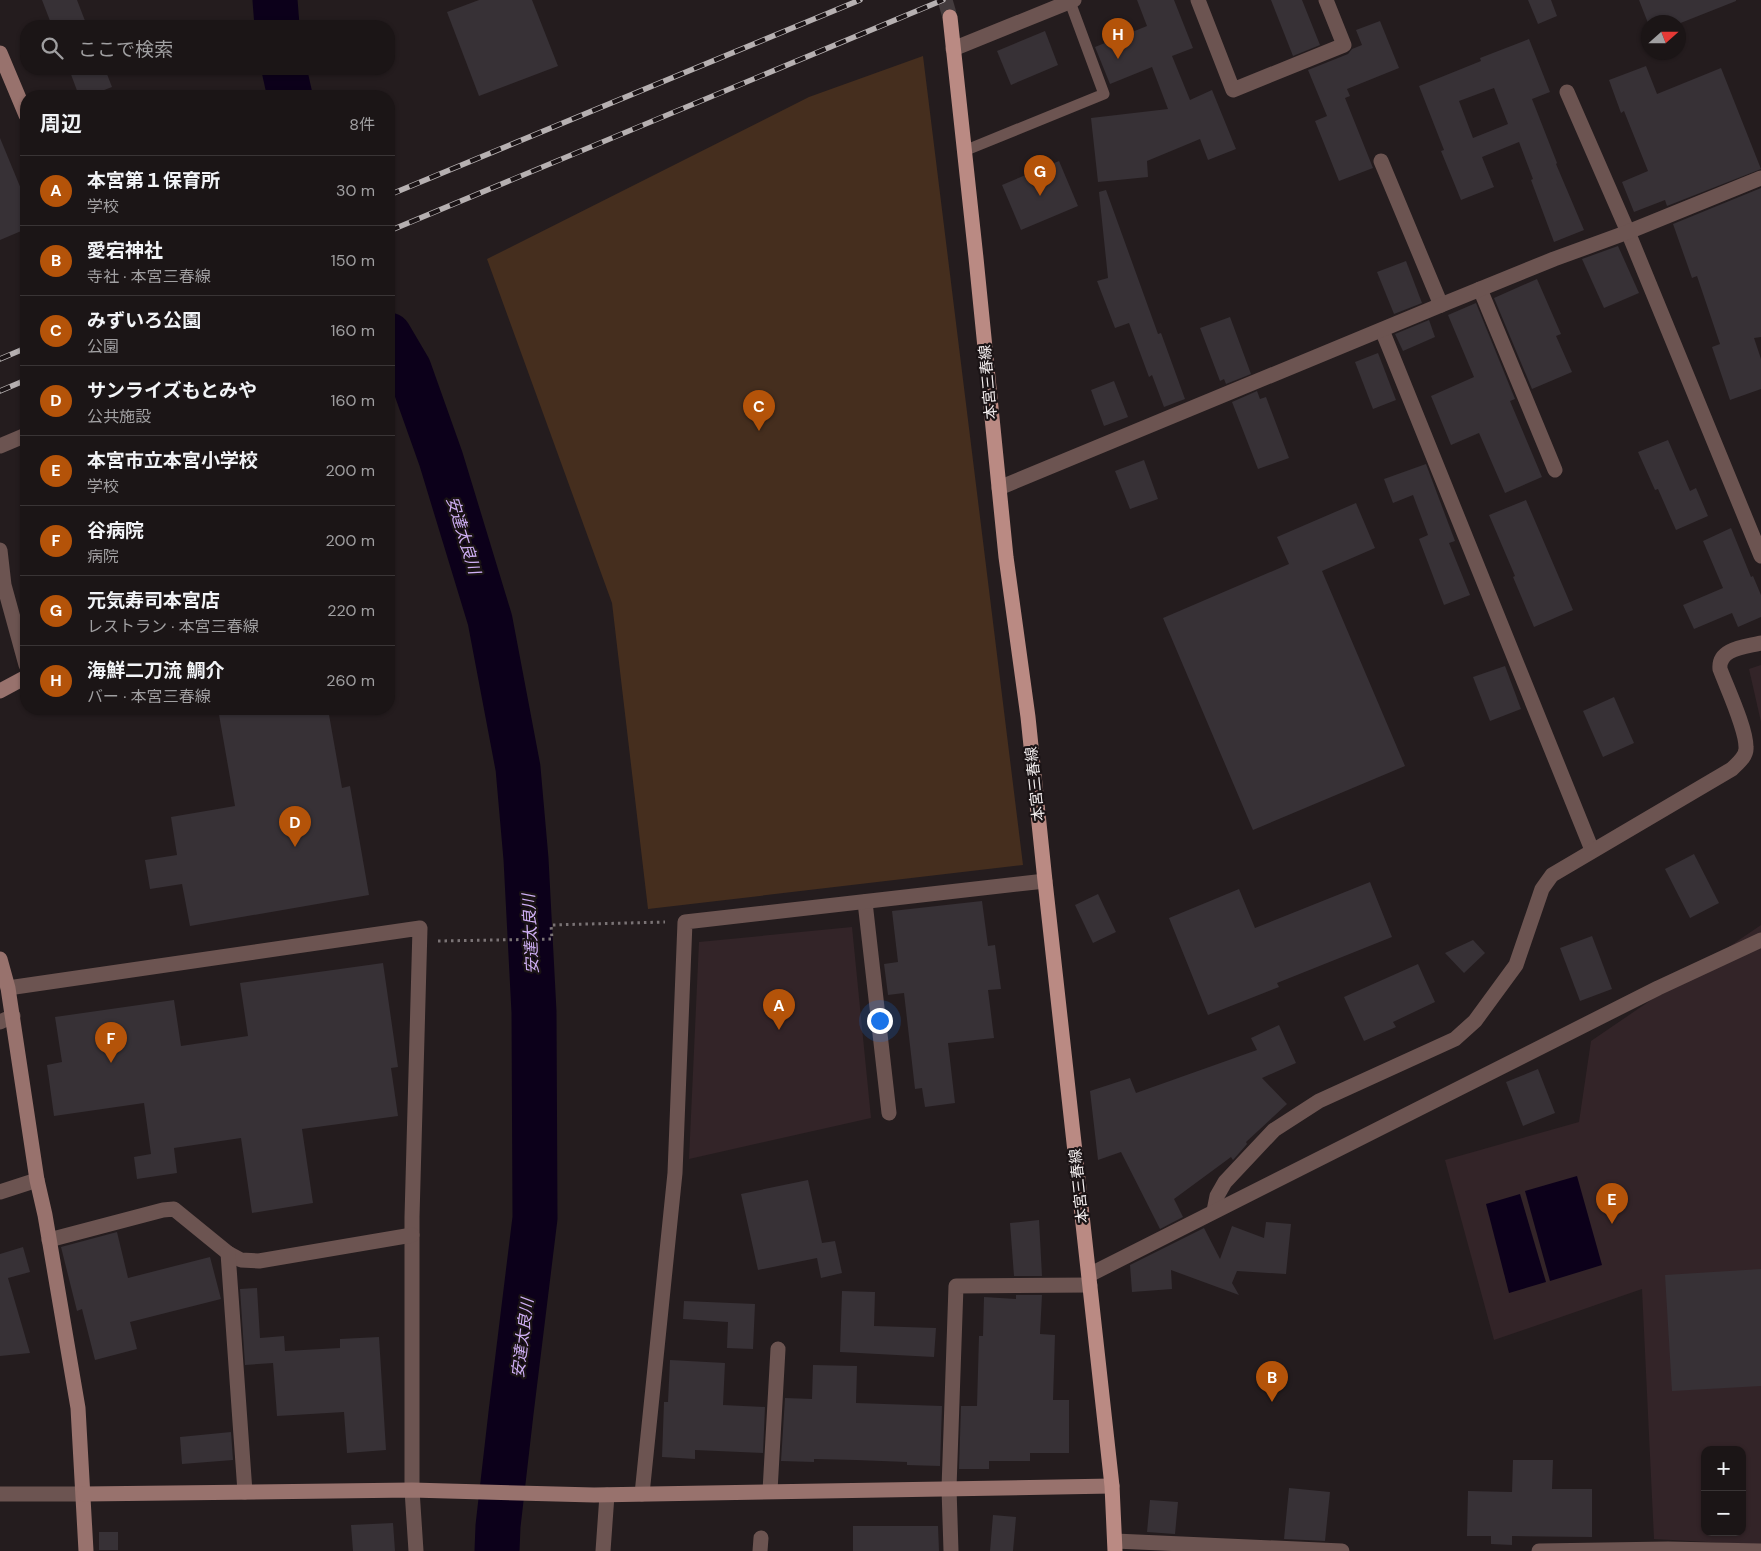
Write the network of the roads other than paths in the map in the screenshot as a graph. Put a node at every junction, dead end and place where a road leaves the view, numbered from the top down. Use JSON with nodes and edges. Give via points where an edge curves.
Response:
{"nodes":[{"id":1,"x":1198,"y":0,"type":"edge"},
{"id":2,"x":1326,"y":0,"type":"edge"},
{"id":3,"x":1072,"y":1,"type":"edge"},
{"id":4,"x":950,"y":17,"type":"tunnel mouth"},
{"id":5,"x":953,"y":49,"type":"junction"},
{"id":6,"x":0,"y":53,"type":"edge"},
{"id":7,"x":1567,"y":92,"type":"dead end"},
{"id":8,"x":20,"y":100,"type":"edge"},
{"id":9,"x":964,"y":151,"type":"junction"},
{"id":10,"x":1381,"y":161,"type":"dead end"},
{"id":11,"x":1761,"y":178,"type":"edge"},
{"id":12,"x":1628,"y":232,"type":"junction"},
{"id":13,"x":1480,"y":289,"type":"junction"},
{"id":14,"x":1441,"y":304,"type":"junction"},
{"id":15,"x":1382,"y":330,"type":"junction"},
{"id":16,"x":20,"y":438,"type":"edge"},
{"id":17,"x":0,"y":446,"type":"edge"},
{"id":18,"x":1555,"y":470,"type":"dead end"},
{"id":19,"x":999,"y":488,"type":"junction"},
{"id":20,"x":0,"y":550,"type":"edge"},
{"id":21,"x":1761,"y":556,"type":"edge"},
{"id":22,"x":20,"y":643,"type":"edge"},
{"id":23,"x":1761,"y":643,"type":"edge"},
{"id":24,"x":20,"y":681,"type":"edge"},
{"id":25,"x":0,"y":691,"type":"edge"},
{"id":26,"x":1592,"y":850,"type":"junction"},
{"id":27,"x":1045,"y":881,"type":"junction"},
{"id":28,"x":865,"y":902,"type":"junction"},
{"id":29,"x":1761,"y":940,"type":"edge"},
{"id":30,"x":0,"y":959,"type":"edge"},
{"id":31,"x":8,"y":988,"type":"junction"},
{"id":32,"x":6,"y":1019,"type":"edge"},
{"id":33,"x":890,"y":1113,"type":"dead end"},
{"id":34,"x":37,"y":1180,"type":"junction"},
{"id":35,"x":0,"y":1192,"type":"edge"},
{"id":36,"x":1214,"y":1211,"type":"junction"},
{"id":37,"x":412,"y":1236,"type":"junction"},
{"id":38,"x":49,"y":1240,"type":"junction"},
{"id":39,"x":228,"y":1253,"type":"junction"},
{"id":40,"x":1089,"y":1280,"type":"junction"},
{"id":41,"x":778,"y":1349,"type":"dead end"},
{"id":42,"x":1112,"y":1486,"type":"junction"},
{"id":43,"x":949,"y":1488,"type":"junction"},
{"id":44,"x":412,"y":1490,"type":"junction"},
{"id":45,"x":770,"y":1491,"type":"junction"},
{"id":46,"x":245,"y":1492,"type":"junction"},
{"id":47,"x":0,"y":1494,"type":"edge"},
{"id":48,"x":84,"y":1494,"type":"junction"},
{"id":49,"x":642,"y":1494,"type":"junction"},
{"id":50,"x":600,"y":1495,"type":"junction"},
{"id":51,"x":1115,"y":1546,"type":"edge"},
{"id":52,"x":86,"y":1551,"type":"edge"},
{"id":53,"x":416,"y":1551,"type":"edge"},
{"id":54,"x":603,"y":1551,"type":"edge"},
{"id":55,"x":951,"y":1551,"type":"edge"},
{"id":56,"x":1342,"y":1551,"type":"edge"},
{"id":57,"x":1539,"y":1551,"type":"edge"},
{"id":58,"x":1752,"y":1551,"type":"edge"},
{"id":59,"x":1761,"y":1551,"type":"edge"}],
"edges":[{"from":1,"to":2,"type":"street","via":[[1234,90],[1344,45]]},
{"from":3,"to":5,"type":"street"},
{"from":3,"to":9,"type":"lane","via":[[1104,94]]},
{"from":4,"to":5,"type":"main road","name":"本宮三春線"},
{"from":5,"to":9,"type":"main road","name":"本宮三春線"},
{"from":6,"to":8,"type":"street"},
{"from":7,"to":12,"type":"street"},
{"from":9,"to":19,"type":"main road","name":"本宮三春線"},
{"from":10,"to":14,"type":"street"},
{"from":11,"to":12,"type":"street"},
{"from":12,"to":13,"type":"street"},
{"from":12,"to":21,"type":"street"},
{"from":13,"to":14,"type":"street"},
{"from":13,"to":18,"type":"street"},
{"from":14,"to":15,"type":"street"},
{"from":15,"to":19,"type":"street"},
{"from":15,"to":26,"type":"street"},
{"from":16,"to":17,"type":"street"},
{"from":19,"to":27,"type":"main road","name":"本宮三春線"},
{"from":20,"to":22,"type":"street","via":[[4,585]]},
{"from":23,"to":26,"type":"street","via":[[1731,650],[1719,663],[1743,730],[1747,748],[1742,759],[1732,769]]},
{"from":24,"to":25,"type":"street"},
{"from":26,"to":36,"type":"street","via":[[1552,875],[1542,889],[1516,965],[1475,1021],[1455,1039],[1319,1101],[1274,1130],[1225,1182],[1217,1196]]},
{"from":27,"to":28,"type":"street"},
{"from":27,"to":40,"type":"main road","name":"本宮三春線"},
{"from":28,"to":33,"type":"street"},
{"from":28,"to":49,"type":"street","via":[[685,922],[675,1172]]},
{"from":29,"to":36,"type":"street","via":[[1658,988]]},
{"from":30,"to":31,"type":"street"},
{"from":31,"to":32,"type":"street"},
{"from":31,"to":37,"type":"street","via":[[420,928]]},
{"from":32,"to":34,"type":"street"},
{"from":34,"to":35,"type":"street"},
{"from":34,"to":38,"type":"street"},
{"from":36,"to":40,"type":"street"},
{"from":37,"to":39,"type":"street","via":[[258,1260],[241,1260]]},
{"from":37,"to":44,"type":"street"},
{"from":38,"to":39,"type":"street","via":[[174,1209]]},
{"from":38,"to":48,"type":"street","via":[[78,1408]]},
{"from":39,"to":46,"type":"street"},
{"from":40,"to":42,"type":"main road","name":"本宮三春線"},
{"from":40,"to":43,"type":"street","via":[[956,1286]]},
{"from":41,"to":45,"type":"street"},
{"from":42,"to":43,"type":"street"},
{"from":42,"to":51,"type":"main road","name":"本宮三春線"},
{"from":43,"to":45,"type":"street"},
{"from":43,"to":55,"type":"street"},
{"from":44,"to":46,"type":"street"},
{"from":44,"to":50,"type":"street"},
{"from":44,"to":53,"type":"street"},
{"from":45,"to":49,"type":"street"},
{"from":46,"to":48,"type":"street"},
{"from":47,"to":48,"type":"street"},
{"from":48,"to":52,"type":"street"},
{"from":49,"to":50,"type":"street"},
{"from":50,"to":54,"type":"street"},
{"from":51,"to":56,"type":"street"},
{"from":57,"to":58,"type":"street"},
{"from":58,"to":59,"type":"street"}]}
